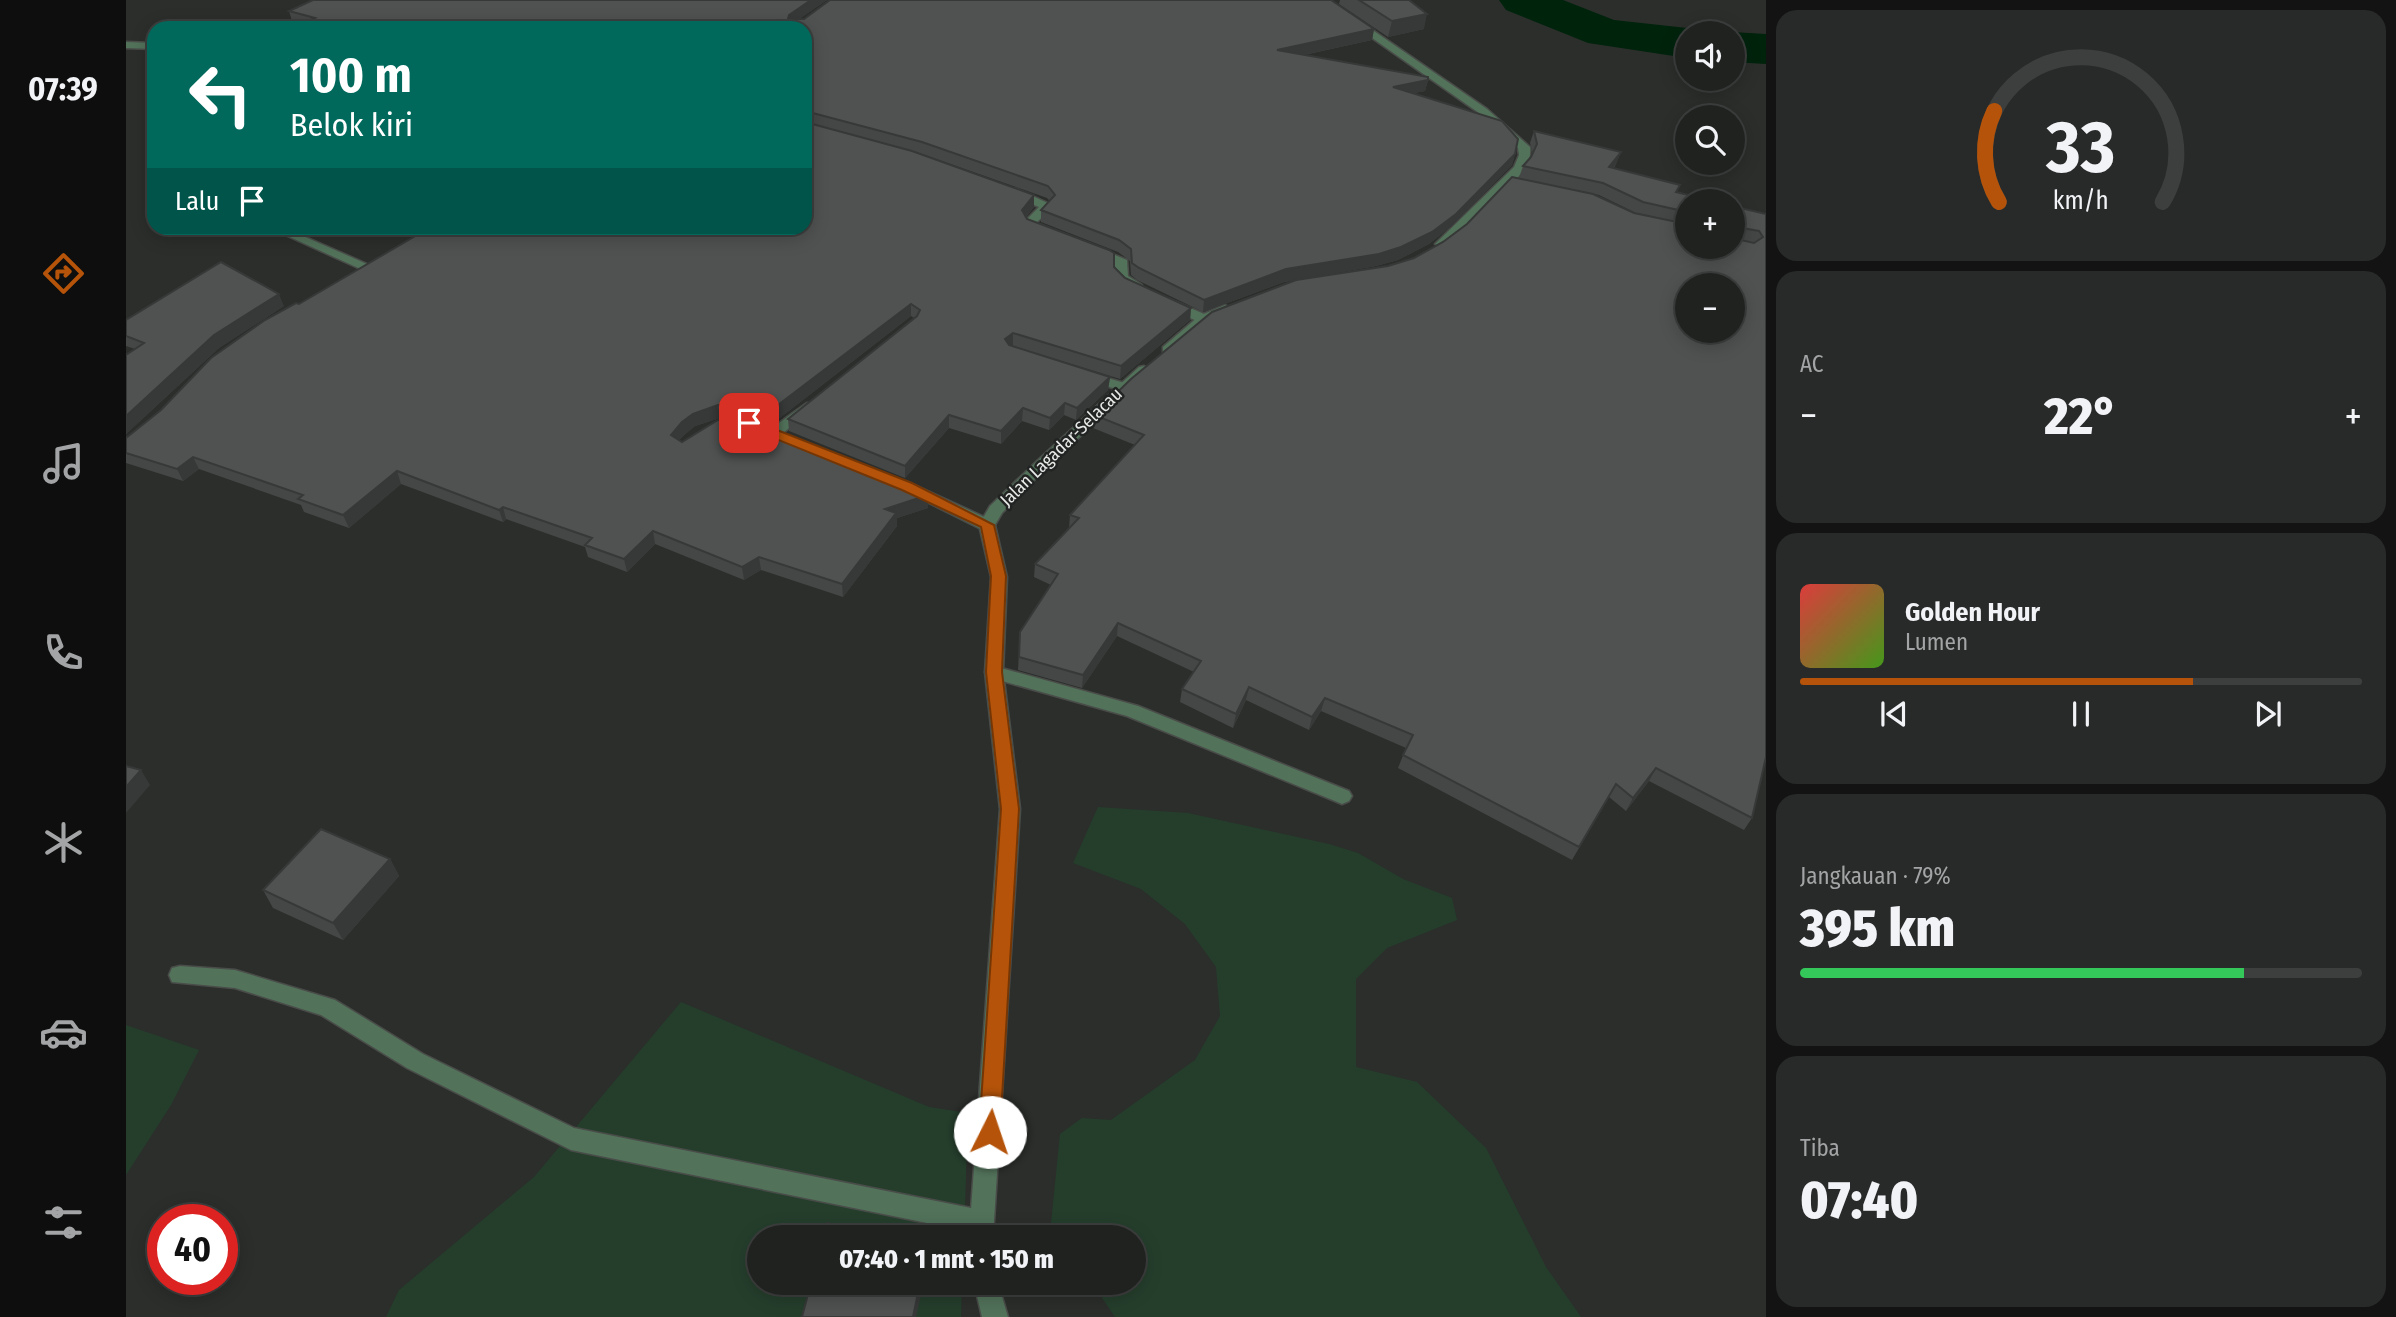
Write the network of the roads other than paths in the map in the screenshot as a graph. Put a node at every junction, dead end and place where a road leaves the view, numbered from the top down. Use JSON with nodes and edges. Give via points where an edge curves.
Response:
{"nodes":[{"id":1,"x":1323,"y":0,"type":"edge"},
{"id":2,"x":126,"y":45,"type":"edge"},
{"id":3,"x":147,"y":46,"type":"edge"},
{"id":4,"x":1000,"y":186,"type":"edge"},
{"id":5,"x":292,"y":235,"type":"edge"},
{"id":6,"x":1424,"y":254,"type":"edge"},
{"id":7,"x":370,"y":268,"type":"edge"},
{"id":8,"x":1240,"y":304,"type":"edge"},
{"id":9,"x":1204,"y":319,"type":"junction"},
{"id":10,"x":1074,"y":372,"type":"edge"},
{"id":11,"x":1123,"y":387,"type":"junction"},
{"id":12,"x":817,"y":398,"type":"edge"},
{"id":13,"x":774,"y":433,"type":"edge"},
{"id":14,"x":897,"y":483,"type":"edge"},
{"id":15,"x":987,"y":525,"type":"junction"},
{"id":16,"x":994,"y":672,"type":"junction"},
{"id":17,"x":1342,"y":796,"type":"dead end"},
{"id":18,"x":180,"y":975,"type":"dead end"},
{"id":19,"x":958,"y":1225,"type":"edge"},
{"id":20,"x":981,"y":1225,"type":"edge"},
{"id":21,"x":989,"y":1295,"type":"edge"},
{"id":22,"x":995,"y":1317,"type":"edge"}],
"edges":[{"from":1,"to":6,"type":"street","via":[[1434,75],[1524,147],[1512,184]]},
{"from":2,"to":3,"type":"street"},
{"from":4,"to":9,"type":"street","via":[[1046,207],[1031,225],[1122,263],[1121,276],[1131,285]]},
{"from":5,"to":7,"type":"street"},
{"from":8,"to":9,"type":"street","name":"Jalan Lagadar-Selacau"},
{"from":9,"to":11,"type":"street","name":"Jalan Lagadar-Selacau"},
{"from":10,"to":11,"type":"street"},
{"from":11,"to":15,"type":"street","name":"Jalan Lagadar-Selacau","via":[[996,510]]},
{"from":12,"to":13,"type":"street"},
{"from":14,"to":15,"type":"street"},
{"from":15,"to":16,"type":"street","via":[[999,576]]},
{"from":16,"to":17,"type":"street","via":[[1132,711]]},
{"from":16,"to":20,"type":"street","via":[[1010,809]]},
{"from":18,"to":19,"type":"street","via":[[235,979],[327,1007],[415,1061],[571,1139]]},
{"from":21,"to":22,"type":"street"}]}
